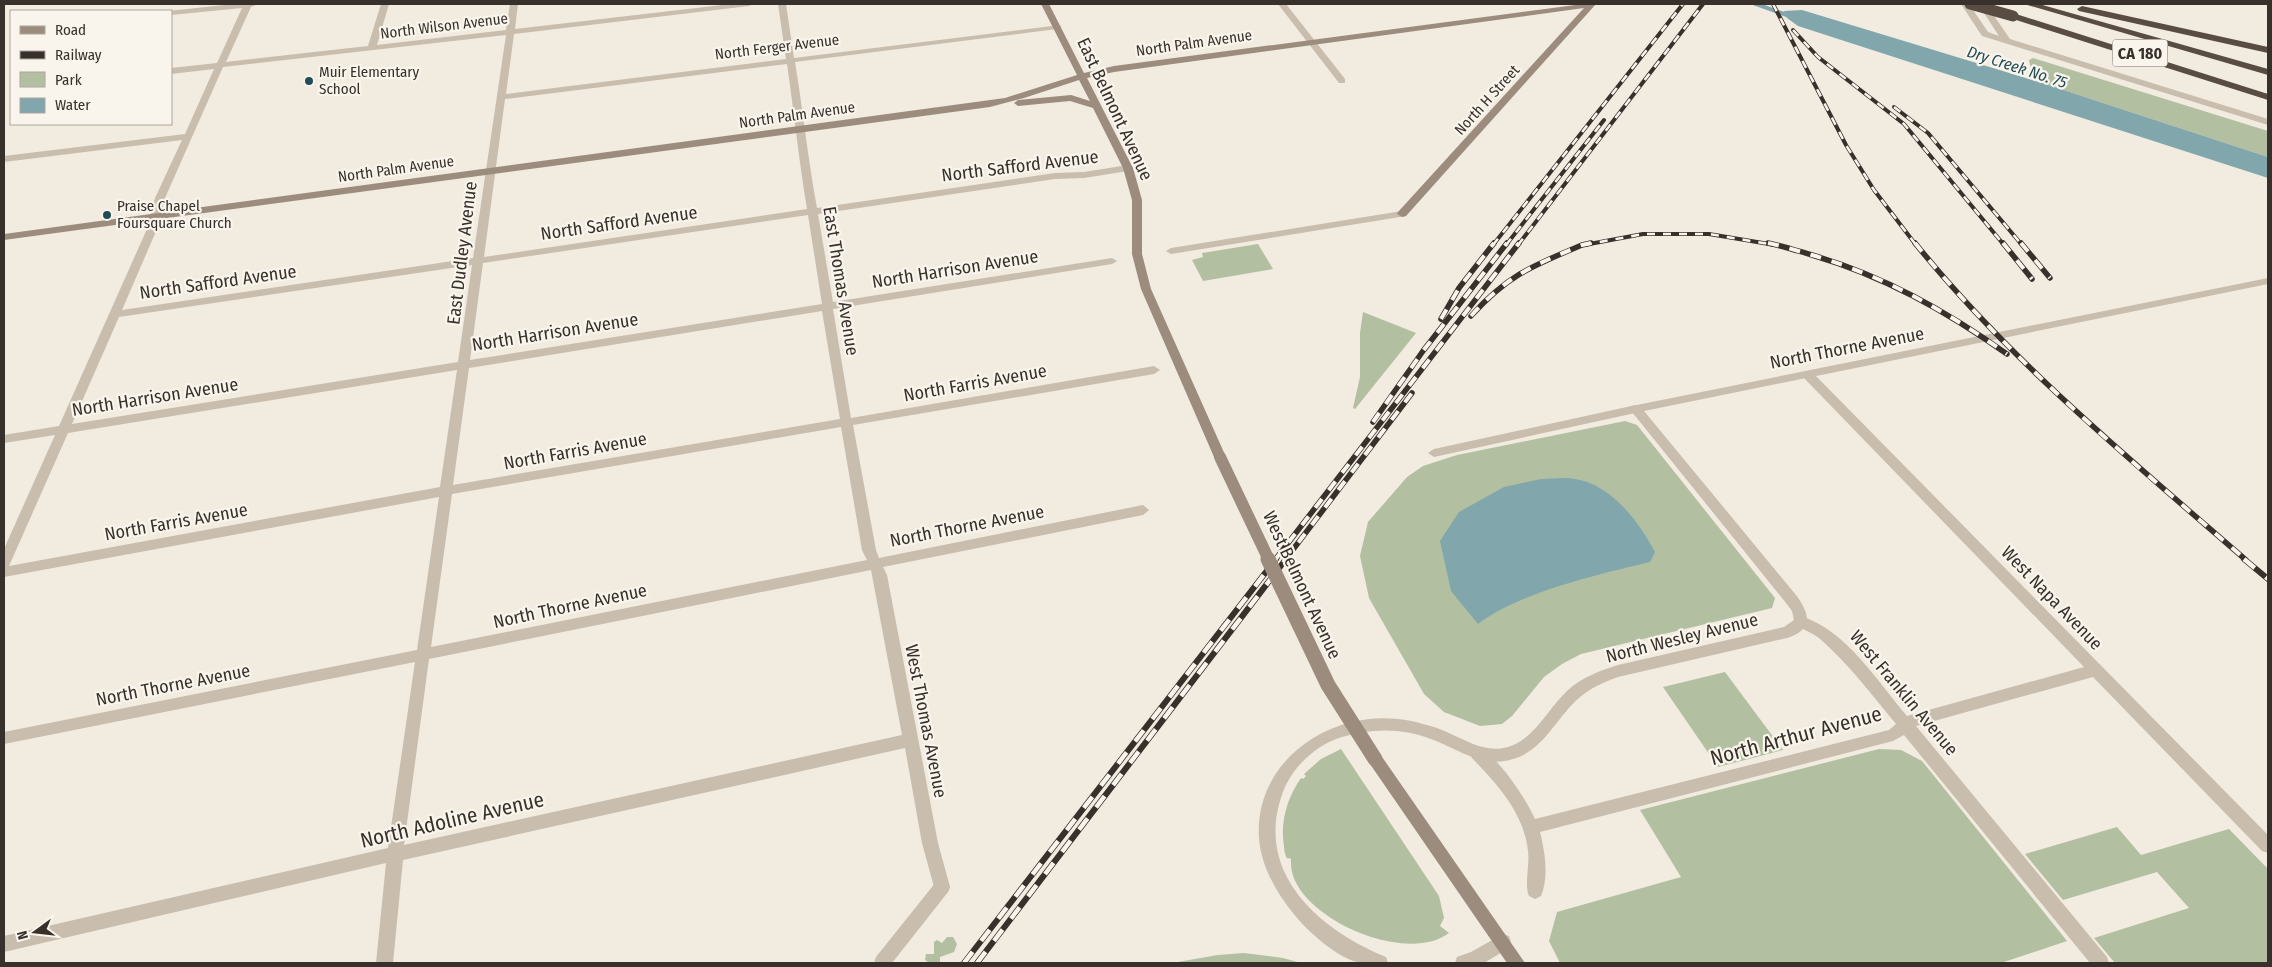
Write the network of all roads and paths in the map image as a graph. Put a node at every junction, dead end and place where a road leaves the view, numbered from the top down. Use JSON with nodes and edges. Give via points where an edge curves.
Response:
{"nodes":[{"id":1,"x":251,"y":4,"type":"edge"},
{"id":2,"x":385,"y":4,"type":"edge"},
{"id":3,"x":514,"y":4,"type":"edge"},
{"id":4,"x":750,"y":4,"type":"edge"},
{"id":5,"x":782,"y":4,"type":"edge"},
{"id":6,"x":1045,"y":4,"type":"edge"},
{"id":7,"x":1282,"y":4,"type":"edge"},
{"id":8,"x":1591,"y":4,"type":"edge"},
{"id":9,"x":1965,"y":4,"type":"edge"},
{"id":10,"x":1970,"y":4,"type":"edge"},
{"id":11,"x":1982,"y":4,"type":"edge"},
{"id":12,"x":2029,"y":4,"type":"edge"},
{"id":13,"x":2060,"y":4,"type":"edge"},
{"id":14,"x":172,"y":13,"type":"edge"},
{"id":15,"x":2013,"y":16,"type":"junction"},
{"id":16,"x":1057,"y":27,"type":"junction"},
{"id":17,"x":511,"y":32,"type":"junction"},
{"id":18,"x":2006,"y":41,"type":"junction"},
{"id":19,"x":1312,"y":42,"type":"junction"},
{"id":20,"x":371,"y":49,"type":"junction"},
{"id":21,"x":2268,"y":51,"type":"edge"},
{"id":22,"x":790,"y":60,"type":"junction"},
{"id":23,"x":221,"y":65,"type":"junction"},
{"id":24,"x":172,"y":71,"type":"edge"},
{"id":25,"x":2268,"y":72,"type":"edge"},
{"id":26,"x":1080,"y":76,"type":"junction"},
{"id":27,"x":1342,"y":81,"type":"dead end"},
{"id":28,"x":2268,"y":89,"type":"edge"},
{"id":29,"x":500,"y":97,"type":"junction"},
{"id":30,"x":2268,"y":97,"type":"edge"},
{"id":31,"x":990,"y":104,"type":"junction"},
{"id":32,"x":1096,"y":106,"type":"junction"},
{"id":33,"x":2268,"y":122,"type":"edge"},
{"id":34,"x":800,"y":130,"type":"junction"},
{"id":35,"x":188,"y":136,"type":"junction"},
{"id":36,"x":4,"y":158,"type":"edge"},
{"id":37,"x":1128,"y":168,"type":"junction"},
{"id":38,"x":490,"y":172,"type":"junction"},
{"id":39,"x":812,"y":211,"type":"junction"},
{"id":40,"x":1402,"y":214,"type":"joint"},
{"id":41,"x":155,"y":217,"type":"junction"},
{"id":42,"x":4,"y":238,"type":"edge"},
{"id":43,"x":1170,"y":252,"type":"dead end"},
{"id":44,"x":480,"y":260,"type":"junction"},
{"id":45,"x":1112,"y":261,"type":"dead end"},
{"id":46,"x":2268,"y":281,"type":"edge"},
{"id":47,"x":827,"y":308,"type":"junction"},
{"id":48,"x":115,"y":314,"type":"junction"},
{"id":49,"x":465,"y":364,"type":"junction"},
{"id":50,"x":1154,"y":370,"type":"dead end"},
{"id":51,"x":1808,"y":376,"type":"junction"},
{"id":52,"x":1636,"y":409,"type":"junction"},
{"id":53,"x":846,"y":422,"type":"junction"},
{"id":54,"x":64,"y":429,"type":"junction"},
{"id":55,"x":4,"y":439,"type":"edge"},
{"id":56,"x":1434,"y":453,"type":"dead end"},
{"id":57,"x":1220,"y":456,"type":"joint"},
{"id":58,"x":444,"y":491,"type":"junction"},
{"id":59,"x":1143,"y":510,"type":"dead end"},
{"id":60,"x":4,"y":563,"type":"edge"},
{"id":61,"x":875,"y":563,"type":"junction"},
{"id":62,"x":4,"y":572,"type":"edge"},
{"id":63,"x":1801,"y":621,"type":"junction"},
{"id":64,"x":425,"y":654,"type":"junction"},
{"id":65,"x":2096,"y":670,"type":"junction"},
{"id":66,"x":1905,"y":725,"type":"junction"},
{"id":67,"x":4,"y":738,"type":"edge"},
{"id":68,"x":910,"y":740,"type":"junction"},
{"id":69,"x":1477,"y":753,"type":"junction"},
{"id":70,"x":1532,"y":827,"type":"junction"},
{"id":71,"x":2268,"y":846,"type":"edge"},
{"id":72,"x":395,"y":854,"type":"junction"},
{"id":73,"x":1534,"y":891,"type":"dead end"},
{"id":74,"x":1503,"y":942,"type":"junction"},
{"id":75,"x":4,"y":944,"type":"edge"},
{"id":76,"x":385,"y":963,"type":"edge"},
{"id":77,"x":882,"y":963,"type":"edge"},
{"id":78,"x":1380,"y":963,"type":"edge"},
{"id":79,"x":1463,"y":963,"type":"edge"},
{"id":80,"x":1517,"y":963,"type":"edge"},
{"id":81,"x":2100,"y":963,"type":"edge"}],
"edges":[{"from":1,"to":14,"type":"street"},
{"from":1,"to":23,"type":"street"},
{"from":2,"to":20,"type":"street"},
{"from":3,"to":17,"type":"street","name":"East Dudley Avenue"},
{"from":4,"to":17,"type":"street","name":"North Wilson Avenue"},
{"from":5,"to":22,"type":"street","name":"East Thomas Avenue"},
{"from":6,"to":16,"type":"main road","name":"East Belmont Avenue"},
{"from":7,"to":19,"type":"street"},
{"from":8,"to":19,"type":"main road","name":"North Palm Avenue"},
{"from":8,"to":40,"type":"main road","name":"North H Street"},
{"from":9,"to":18,"type":"street","via":[[1985,34]]},
{"from":10,"to":15,"type":"highway","number":"CA 180","bridge":true},
{"from":11,"to":18,"type":"street"},
{"from":12,"to":25,"type":"highway","number":"CA 180"},
{"from":13,"to":21,"type":"highway"},
{"from":15,"to":28,"type":"highway","number":"CA 180"},
{"from":15,"to":30,"type":"highway"},
{"from":16,"to":22,"type":"street","name":"North Ferger Avenue"},
{"from":16,"to":26,"type":"main road","name":"East Belmont Avenue"},
{"from":17,"to":20,"type":"street","name":"North Wilson Avenue"},
{"from":17,"to":29,"type":"street","name":"East Dudley Avenue"},
{"from":18,"to":33,"type":"street"},
{"from":19,"to":26,"type":"main road","name":"North Palm Avenue"},
{"from":19,"to":27,"type":"street"},
{"from":20,"to":23,"type":"street","name":"North Wilson Avenue"},
{"from":22,"to":29,"type":"street","name":"North Ferger Avenue"},
{"from":22,"to":34,"type":"street","name":"East Thomas Avenue"},
{"from":23,"to":24,"type":"street","name":"North Wilson Avenue"},
{"from":23,"to":35,"type":"street"},
{"from":26,"to":31,"type":"main road","name":"North Palm Avenue","via":[[1018,98]]},
{"from":26,"to":32,"type":"main road","name":"East Belmont Avenue"},
{"from":29,"to":38,"type":"street","name":"East Dudley Avenue"},
{"from":31,"to":32,"type":"main road","via":[[1068,98]]},
{"from":31,"to":34,"type":"main road","name":"North Palm Avenue"},
{"from":32,"to":37,"type":"main road","name":"East Belmont Avenue"},
{"from":34,"to":38,"type":"main road","name":"North Palm Avenue"},
{"from":34,"to":39,"type":"street","name":"East Thomas Avenue"},
{"from":35,"to":36,"type":"street"},
{"from":35,"to":41,"type":"street","via":[[160,198]]},
{"from":37,"to":39,"type":"street","name":"North Safford Avenue"},
{"from":37,"to":57,"type":"main road","name":"East Belmont Avenue","via":[[1137,200],[1137,254],[1146,289]]},
{"from":38,"to":41,"type":"main road","name":"North Palm Avenue"},
{"from":38,"to":44,"type":"street","name":"East Dudley Avenue"},
{"from":39,"to":44,"type":"street","name":"North Safford Avenue"},
{"from":39,"to":47,"type":"street","name":"East Thomas Avenue"},
{"from":40,"to":43,"type":"street"},
{"from":41,"to":42,"type":"main road","name":"North Palm Avenue"},
{"from":41,"to":48,"type":"street"},
{"from":44,"to":48,"type":"street","name":"North Safford Avenue"},
{"from":44,"to":49,"type":"street","name":"East Dudley Avenue"},
{"from":45,"to":47,"type":"street","name":"North Harrison Avenue"},
{"from":46,"to":51,"type":"street","name":"North Thorne Avenue"},
{"from":47,"to":49,"type":"street","name":"North Harrison Avenue"},
{"from":47,"to":53,"type":"street","name":"East Thomas Avenue"},
{"from":48,"to":54,"type":"street"},
{"from":49,"to":54,"type":"street","name":"North Harrison Avenue"},
{"from":49,"to":58,"type":"street","name":"East Dudley Avenue"},
{"from":50,"to":53,"type":"street","name":"North Farris Avenue"},
{"from":51,"to":52,"type":"street","name":"North Thorne Avenue"},
{"from":51,"to":65,"type":"street","name":"West Napa Avenue"},
{"from":52,"to":56,"type":"street","name":"North Thorne Avenue"},
{"from":52,"to":63,"type":"street","via":[[1791,599],[1799,610]]},
{"from":53,"to":58,"type":"street","name":"North Farris Avenue"},
{"from":53,"to":61,"type":"street","name":"East Thomas Avenue","via":[[869,550]]},
{"from":54,"to":55,"type":"street","name":"North Harrison Avenue"},
{"from":54,"to":60,"type":"street"},
{"from":57,"to":74,"type":"main road","name":"West Belmont Avenue","bridge":true,"via":[[1324,677],[1375,759]]},
{"from":58,"to":62,"type":"street","name":"North Farris Avenue"},
{"from":58,"to":64,"type":"street","name":"East Dudley Avenue"},
{"from":59,"to":61,"type":"street","name":"North Thorne Avenue"},
{"from":61,"to":64,"type":"street","name":"North Thorne Avenue"},
{"from":61,"to":68,"type":"street","name":"West Thomas Avenue","via":[[880,575]]},
{"from":63,"to":66,"type":"street","name":"West Franklin Avenue","via":[[1816,628],[1847,654]]},
{"from":63,"to":69,"type":"street","name":"North Wesley Avenue","via":[[1788,632],[1602,676],[1570,697],[1528,744],[1513,753],[1497,756]]},
{"from":64,"to":67,"type":"street","name":"North Thorne Avenue"},
{"from":64,"to":72,"type":"street","name":"East Dudley Avenue"},
{"from":65,"to":66,"type":"street","name":"North Arthur Avenue","via":[[1913,720]]},
{"from":65,"to":71,"type":"street","name":"West Napa Avenue"},
{"from":66,"to":70,"type":"street","name":"North Arthur Avenue","via":[[1893,735]]},
{"from":66,"to":81,"type":"street","name":"West Franklin Avenue"},
{"from":68,"to":72,"type":"street","name":"North Adoline Avenue"},
{"from":68,"to":77,"type":"street","name":"West Thomas Avenue","via":[[930,844],[942,887]]},
{"from":69,"to":70,"type":"street","via":[[1519,800]]},
{"from":69,"to":78,"type":"street","via":[[1448,738],[1417,728],[1386,724],[1355,727],[1327,736],[1302,752],[1277,786],[1269,814],[1268,837],[1272,860],[1285,891],[1320,932],[1351,952]]},
{"from":70,"to":73,"type":"street","via":[[1538,859]]},
{"from":72,"to":75,"type":"street","name":"North Adoline Avenue"},
{"from":72,"to":76,"type":"street","name":"East Dudley Avenue"},
{"from":74,"to":79,"type":"street"},
{"from":74,"to":80,"type":"main road","name":"West Belmont Avenue"}]}
